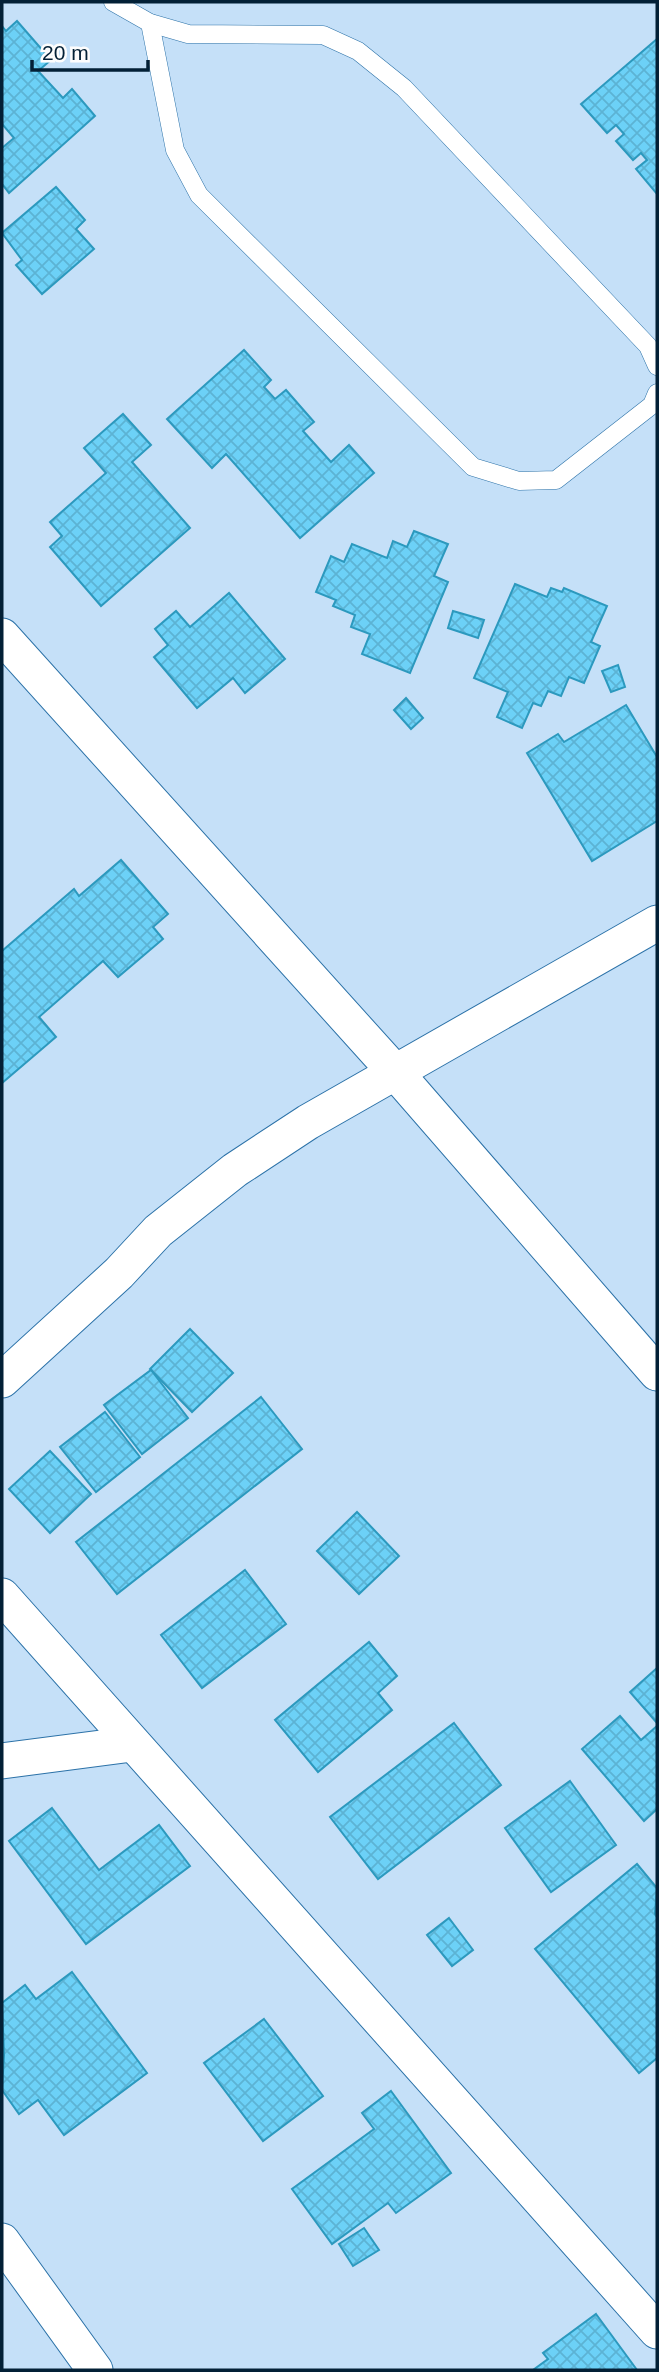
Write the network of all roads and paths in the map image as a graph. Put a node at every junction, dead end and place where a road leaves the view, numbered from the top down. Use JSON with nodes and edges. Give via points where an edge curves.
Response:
{"nodes":[{"id":1,"x":113,"y":2,"type":"edge"},
{"id":2,"x":150,"y":23,"type":"junction"},
{"id":3,"x":657,"y":366,"type":"edge"},
{"id":4,"x":657,"y":393,"type":"edge"},
{"id":5,"x":2,"y":636,"type":"edge"},
{"id":6,"x":657,"y":923,"type":"edge"},
{"id":7,"x":396,"y":1073,"type":"junction"},
{"id":8,"x":657,"y":1373,"type":"edge"},
{"id":9,"x":2,"y":1380,"type":"edge"},
{"id":10,"x":2,"y":1596,"type":"edge"},
{"id":11,"x":132,"y":1744,"type":"junction"},
{"id":12,"x":2,"y":1761,"type":"edge"},
{"id":13,"x":2,"y":2241,"type":"edge"},
{"id":14,"x":657,"y":2331,"type":"edge"},
{"id":15,"x":95,"y":2370,"type":"edge"}],
"edges":[{"from":1,"to":2,"type":"lane"},
{"from":2,"to":3,"type":"lane","via":[[188,34],[323,35],[358,51],[404,88],[648,346]]},
{"from":2,"to":4,"type":"lane","via":[[175,150],[199,195],[473,467],[519,481],[556,480],[652,405]]},
{"from":5,"to":7,"type":"street"},
{"from":6,"to":7,"type":"street"},
{"from":7,"to":8,"type":"street"},
{"from":7,"to":9,"type":"street","via":[[235,1170],[158,1231]]},
{"from":10,"to":11,"type":"street"},
{"from":11,"to":12,"type":"street"},
{"from":11,"to":14,"type":"street"},
{"from":13,"to":15,"type":"street"}]}
